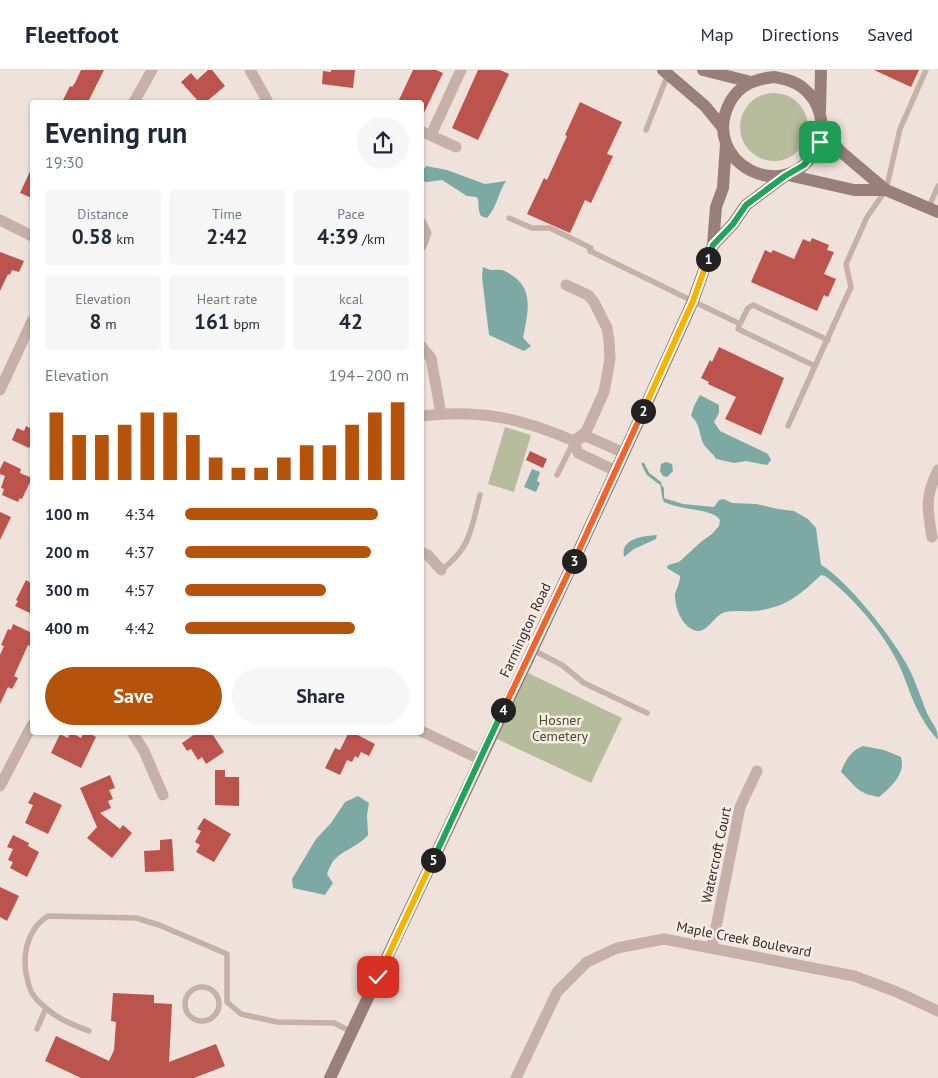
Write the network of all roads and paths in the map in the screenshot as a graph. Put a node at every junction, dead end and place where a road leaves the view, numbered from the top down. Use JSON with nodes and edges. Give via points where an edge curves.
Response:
{"nodes":[{"id":1,"x":152,"y":70,"type":"edge"},
{"id":2,"x":250,"y":70,"type":"edge"},
{"id":3,"x":461,"y":70,"type":"edge"},
{"id":4,"x":703,"y":70,"type":"edge"},
{"id":5,"x":770,"y":70,"type":"edge"},
{"id":6,"x":821,"y":70,"type":"edge"},
{"id":7,"x":926,"y":70,"type":"edge"},
{"id":8,"x":665,"y":72,"type":"edge"},
{"id":9,"x":755,"y":80,"type":"junction"},
{"id":10,"x":135,"y":100,"type":"edge"},
{"id":11,"x":267,"y":100,"type":"edge"},
{"id":12,"x":820,"y":112,"type":"junction"},
{"id":13,"x":723,"y":128,"type":"junction"},
{"id":14,"x":822,"y":128,"type":"junction"},
{"id":15,"x":646,"y":130,"type":"dead end"},
{"id":16,"x":426,"y":133,"type":"edge"},
{"id":17,"x":726,"y":144,"type":"junction"},
{"id":18,"x":456,"y":147,"type":"dead end"},
{"id":19,"x":787,"y":176,"type":"junction"},
{"id":20,"x":938,"y":186,"type":"edge"},
{"id":21,"x":886,"y":190,"type":"junction"},
{"id":22,"x":933,"y":210,"type":"edge"},
{"id":23,"x":509,"y":218,"type":"dead end"},
{"id":24,"x":0,"y":220,"type":"edge"},
{"id":25,"x":30,"y":235,"type":"edge"},
{"id":26,"x":713,"y":245,"type":"junction"},
{"id":27,"x":566,"y":285,"type":"dead end"},
{"id":28,"x":693,"y":301,"type":"junction"},
{"id":29,"x":740,"y":324,"type":"junction"},
{"id":30,"x":30,"y":325,"type":"edge"},
{"id":31,"x":828,"y":340,"type":"junction"},
{"id":32,"x":424,"y":350,"type":"edge"},
{"id":33,"x":815,"y":366,"type":"junction"},
{"id":34,"x":0,"y":390,"type":"edge"},
{"id":35,"x":441,"y":414,"type":"junction"},
{"id":36,"x":424,"y":416,"type":"edge"},
{"id":37,"x":788,"y":426,"type":"dead end"},
{"id":38,"x":574,"y":441,"type":"junction"},
{"id":39,"x":624,"y":453,"type":"junction"},
{"id":40,"x":938,"y":470,"type":"edge"},
{"id":41,"x":616,"y":471,"type":"junction"},
{"id":42,"x":557,"y":475,"type":"dead end"},
{"id":43,"x":480,"y":495,"type":"dead end"},
{"id":44,"x":932,"y":537,"type":"dead end"},
{"id":45,"x":424,"y":553,"type":"edge"},
{"id":46,"x":441,"y":570,"type":"joint"},
{"id":47,"x":533,"y":650,"type":"junction"},
{"id":48,"x":647,"y":713,"type":"dead end"},
{"id":49,"x":30,"y":729,"type":"edge"},
{"id":50,"x":424,"y":732,"type":"edge"},
{"id":51,"x":134,"y":735,"type":"edge"},
{"id":52,"x":480,"y":759,"type":"junction"},
{"id":53,"x":757,"y":771,"type":"dead end"},
{"id":54,"x":1,"y":784,"type":"edge"},
{"id":55,"x":164,"y":795,"type":"dead end"},
{"id":56,"x":712,"y":947,"type":"junction"},
{"id":57,"x":218,"y":1002,"type":"junction"},
{"id":58,"x":227,"y":1002,"type":"junction"},
{"id":59,"x":46,"y":1008,"type":"junction"},
{"id":60,"x":938,"y":1010,"type":"edge"},
{"id":61,"x":37,"y":1029,"type":"dead end"},
{"id":62,"x":89,"y":1031,"type":"dead end"},
{"id":63,"x":352,"y":1032,"type":"junction"},
{"id":64,"x":330,"y":1078,"type":"edge"},
{"id":65,"x":516,"y":1078,"type":"edge"}],
"edges":[{"from":1,"to":10,"type":"street"},
{"from":2,"to":11,"type":"street"},
{"from":3,"to":16,"type":"street"},
{"from":4,"to":9,"type":"street"},
{"from":5,"to":9,"type":"street"},
{"from":6,"to":12,"type":"street"},
{"from":7,"to":21,"type":"lane","via":[[900,129]]},
{"from":8,"to":13,"type":"street","via":[[705,106]]},
{"from":8,"to":15,"type":"lane"},
{"from":9,"to":12,"type":"street","via":[[774,77],[789,80],[813,99]]},
{"from":9,"to":13,"type":"street","via":[[733,97],[725,111]]},
{"from":12,"to":14,"type":"street"},
{"from":13,"to":17,"type":"street"},
{"from":14,"to":19,"type":"street","via":[[820,142],[813,154],[804,165]]},
{"from":14,"to":21,"type":"street","via":[[840,151]]},
{"from":16,"to":18,"type":"street"},
{"from":17,"to":19,"type":"street","via":[[734,158],[746,168],[761,175]]},
{"from":17,"to":26,"type":"street","name":"Farmington Road","via":[[723,188],[716,207]]},
{"from":19,"to":21,"type":"street","via":[[854,190]]},
{"from":19,"to":26,"type":"street","name":"Farmington Road","via":[[746,205]]},
{"from":20,"to":22,"type":"lane"},
{"from":21,"to":22,"type":"street"},
{"from":21,"to":31,"type":"lane","via":[[867,217],[846,264],[851,287]]},
{"from":23,"to":28,"type":"lane","via":[[532,228],[550,228]]},
{"from":24,"to":25,"type":"street"},
{"from":26,"to":28,"type":"street","name":"Farmington Road"},
{"from":27,"to":38,"type":"street","via":[[588,295],[594,302],[607,328],[610,359],[604,392],[586,432]]},
{"from":28,"to":29,"type":"lane"},
{"from":28,"to":39,"type":"street","name":"Farmington Road"},
{"from":29,"to":31,"type":"lane","via":[[753,305]]},
{"from":29,"to":33,"type":"lane","via":[[738,329]]},
{"from":30,"to":34,"type":"street"},
{"from":31,"to":33,"type":"lane"},
{"from":32,"to":35,"type":"street","via":[[434,368]]},
{"from":33,"to":37,"type":"lane"},
{"from":35,"to":36,"type":"street"},
{"from":35,"to":38,"type":"street","via":[[493,415],[526,422]]},
{"from":38,"to":39,"type":"street","via":[[586,436]]},
{"from":38,"to":41,"type":"street","via":[[578,453]]},
{"from":38,"to":42,"type":"lane"},
{"from":39,"to":41,"type":"street","name":"Farmington Road"},
{"from":40,"to":44,"type":"street","via":[[931,485],[927,508]]},
{"from":41,"to":47,"type":"street","name":"Farmington Road"},
{"from":43,"to":46,"type":"lane","via":[[464,548]]},
{"from":45,"to":46,"type":"street"},
{"from":47,"to":48,"type":"lane","via":[[562,665],[584,683]]},
{"from":47,"to":52,"type":"street","name":"Farmington Road"},
{"from":49,"to":54,"type":"street"},
{"from":50,"to":52,"type":"street"},
{"from":51,"to":55,"type":"street"},
{"from":52,"to":63,"type":"street","name":"Farmington Road"},
{"from":53,"to":56,"type":"street","name":"Watercroft Court","via":[[740,807]]},
{"from":56,"to":60,"type":"street","name":"Maple Creek Boulevard","via":[[854,976]]},
{"from":56,"to":65,"type":"street","name":"Maple Creek Boulevard","via":[[664,939],[617,948],[588,962],[557,992]]},
{"from":57,"to":57,"type":"lane","via":[[213,992],[203,987],[192,990],[185,1004],[188,1014],[197,1021],[203,1021],[216,1013]]},
{"from":57,"to":58,"type":"lane"},
{"from":58,"to":59,"type":"lane","via":[[227,954],[136,918],[48,916],[33,931],[25,949],[25,972],[32,993]]},
{"from":58,"to":63,"type":"lane","via":[[241,1014],[277,1022],[334,1023]]},
{"from":59,"to":61,"type":"lane"},
{"from":59,"to":62,"type":"lane"},
{"from":63,"to":64,"type":"street","name":"Farmington Road"}]}
